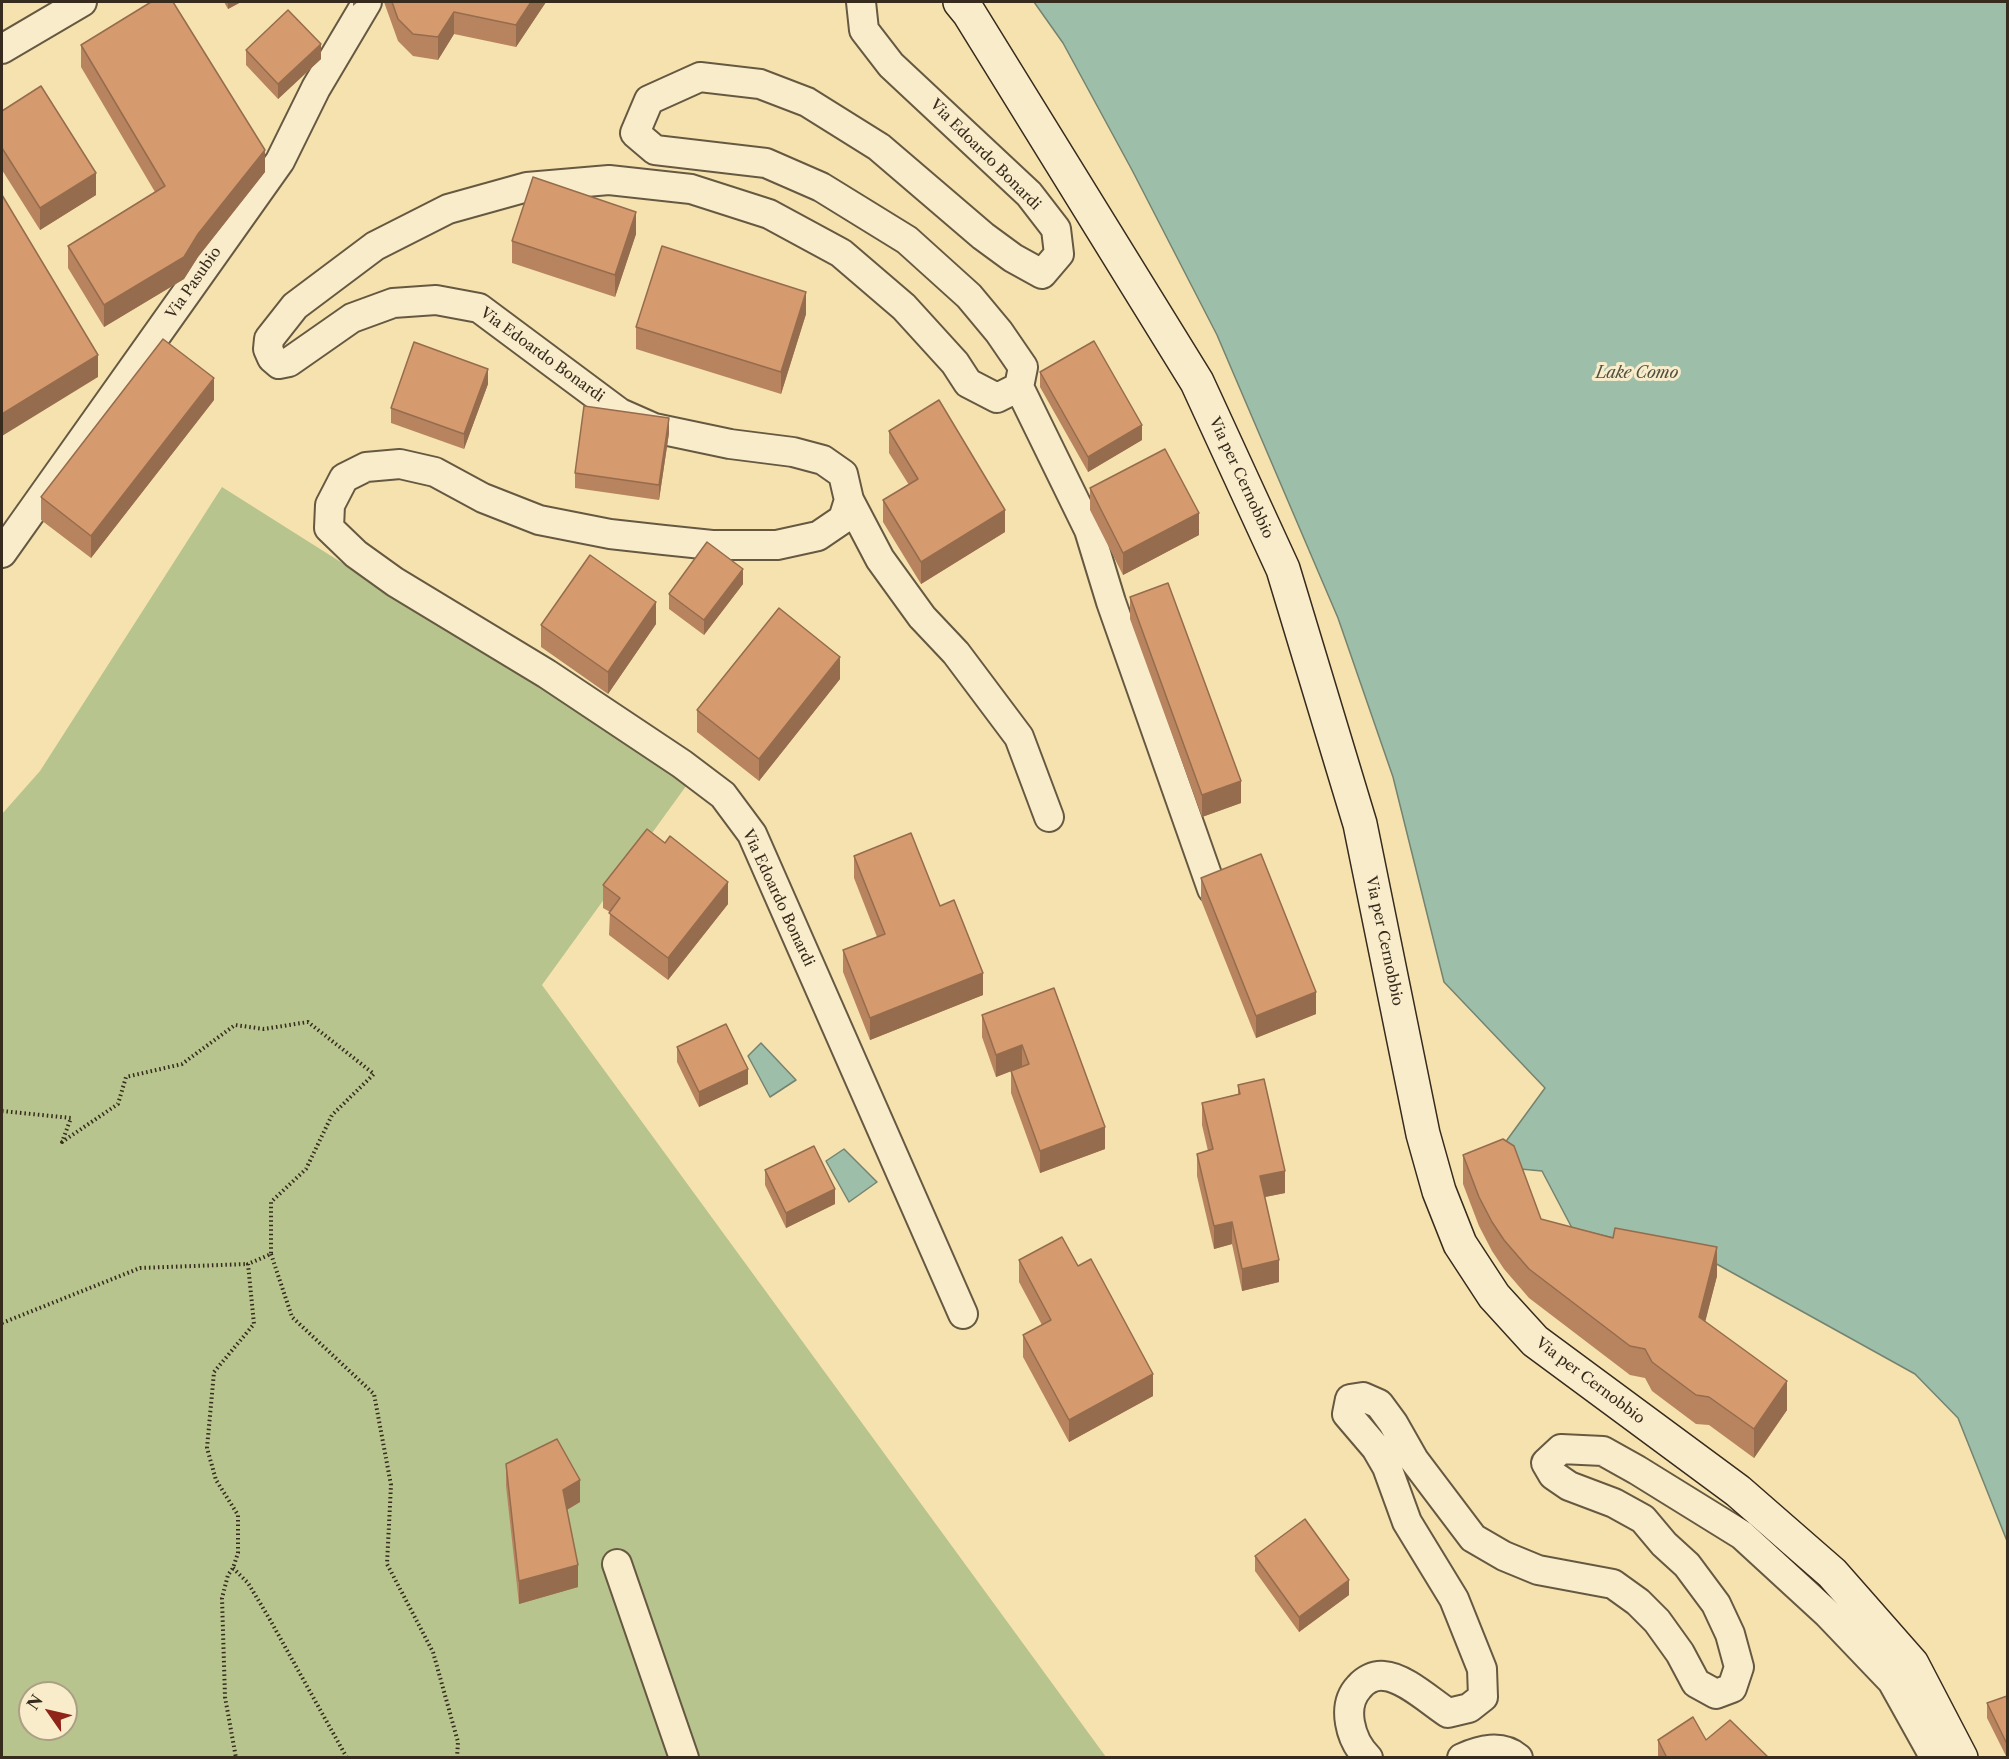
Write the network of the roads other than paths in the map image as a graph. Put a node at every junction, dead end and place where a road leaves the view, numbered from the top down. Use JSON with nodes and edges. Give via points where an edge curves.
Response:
{"nodes":[{"id":1,"x":82,"y":2,"type":"edge"},
{"id":2,"x":367,"y":2,"type":"edge"},
{"id":3,"x":861,"y":2,"type":"edge"},
{"id":4,"x":960,"y":2,"type":"edge"},
{"id":5,"x":2,"y":49,"type":"edge"},
{"id":6,"x":1018,"y":387,"type":"junction"},
{"id":7,"x":849,"y":500,"type":"junction"},
{"id":8,"x":2,"y":553,"type":"edge"},
{"id":9,"x":1049,"y":817,"type":"dead end"},
{"id":10,"x":1212,"y":889,"type":"edge"},
{"id":11,"x":963,"y":1314,"type":"dead end"},
{"id":12,"x":617,"y":1564,"type":"dead end"},
{"id":13,"x":684,"y":1758,"type":"edge"},
{"id":14,"x":1368,"y":1758,"type":"edge"},
{"id":15,"x":1462,"y":1758,"type":"edge"},
{"id":16,"x":1518,"y":1758,"type":"edge"},
{"id":17,"x":1935,"y":1758,"type":"edge"},
{"id":18,"x":1961,"y":1758,"type":"edge"}],
"edges":[{"from":1,"to":5,"type":"street"},
{"from":2,"to":8,"type":"street","name":"Via Pasubio","via":[[316,88],[280,161]]},
{"from":3,"to":6,"type":"street","name":"Via Edoardo Bonardi","via":[[864,30],[891,64],[1029,194],[1056,229],[1059,254],[1042,274],[983,236],[879,147],[807,102],[760,84],[700,77],[649,100],[635,133],[655,150],[766,163],[821,187],[907,240],[969,296],[999,332],[1023,367]]},
{"from":4,"to":18,"type":"main road","name":"Via per Cernobbio","via":[[1197,382],[1283,569],[1360,824],[1423,1134],[1439,1191],[1460,1244],[1494,1296],[1535,1341],[1738,1491],[1832,1573],[1912,1664]]},
{"from":6,"to":7,"type":"street","name":"Via Edoardo Bonardi","via":[[997,398],[969,383],[904,307],[841,253],[769,214],[691,189],[609,180],[527,187],[448,209],[375,246],[295,306],[269,339],[268,349],[279,364],[289,362],[352,318],[393,303],[436,300],[479,308],[620,413],[654,428],[823,460],[843,474]]},
{"from":6,"to":10,"type":"street","via":[[1089,530]]},
{"from":7,"to":9,"type":"street","via":[[880,559],[1019,737]]},
{"from":7,"to":11,"type":"street","name":"Via Edoardo Bonardi","via":[[843,519],[818,536],[777,545],[712,545],[610,534],[540,520],[483,498],[435,472],[400,464],[366,466],[344,478],[330,505],[329,528],[356,554],[395,582],[547,674],[723,795],[752,834]]},
{"from":12,"to":13,"type":"street"},
{"from":14,"to":17,"type":"street","via":[[1348,1714],[1353,1694],[1366,1679],[1383,1676],[1401,1681],[1448,1713],[1469,1708],[1483,1697],[1482,1670],[1454,1599],[1407,1522],[1376,1448],[1347,1414],[1350,1399],[1362,1397],[1379,1404],[1414,1460],[1473,1538],[1538,1570],[1613,1584],[1657,1621],[1696,1683],[1716,1694],[1732,1688],[1739,1666],[1716,1604],[1687,1565],[1643,1519],[1569,1486],[1552,1475],[1546,1463],[1561,1449],[1603,1451],[1742,1534],[1828,1614],[1892,1681]]},
{"from":15,"to":16,"type":"street","via":[[1488,1748]]}]}
